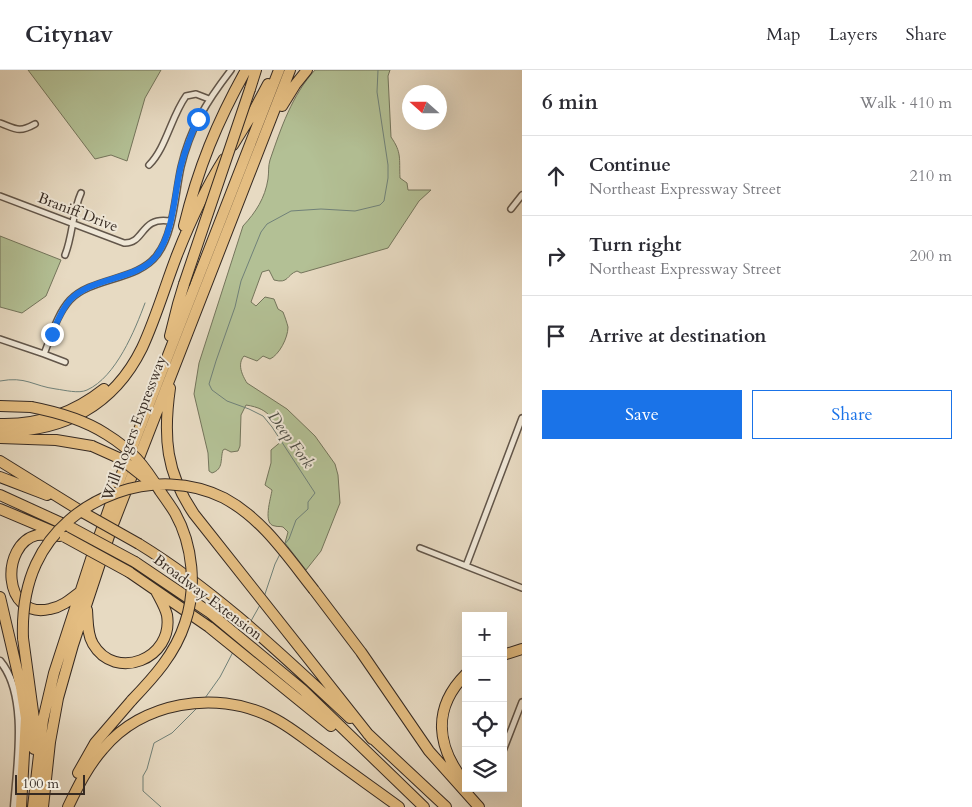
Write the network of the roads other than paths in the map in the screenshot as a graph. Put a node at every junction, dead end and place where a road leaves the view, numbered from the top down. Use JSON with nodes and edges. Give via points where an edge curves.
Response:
{"nodes":[{"id":1,"x":231,"y":70,"type":"edge"},
{"id":2,"x":246,"y":70,"type":"edge"},
{"id":3,"x":256,"y":70,"type":"edge"},
{"id":4,"x":277,"y":70,"type":"edge"},
{"id":5,"x":290,"y":70,"type":"edge"},
{"id":6,"x":307,"y":70,"type":"edge"},
{"id":7,"x":209,"y":99,"type":"junction"},
{"id":8,"x":0,"y":123,"type":"edge"},
{"id":9,"x":35,"y":124,"type":"dead end"},
{"id":10,"x":267,"y":131,"type":"junction"},
{"id":11,"x":149,"y":164,"type":"dead end"},
{"id":12,"x":81,"y":193,"type":"dead end"},
{"id":13,"x":522,"y":195,"type":"edge"},
{"id":14,"x":0,"y":196,"type":"edge"},
{"id":15,"x":511,"y":209,"type":"dead end"},
{"id":16,"x":170,"y":221,"type":"junction"},
{"id":17,"x":73,"y":223,"type":"junction"},
{"id":18,"x":65,"y":255,"type":"dead end"},
{"id":19,"x":177,"y":255,"type":"junction"},
{"id":20,"x":0,"y":339,"type":"edge"},
{"id":21,"x":142,"y":348,"type":"junction"},
{"id":22,"x":44,"y":354,"type":"junction"},
{"id":23,"x":65,"y":362,"type":"dead end"},
{"id":24,"x":168,"y":370,"type":"junction"},
{"id":25,"x":0,"y":406,"type":"edge"},
{"id":26,"x":522,"y":418,"type":"edge"},
{"id":27,"x":0,"y":424,"type":"edge"},
{"id":28,"x":0,"y":431,"type":"edge"},
{"id":29,"x":516,"y":432,"type":"junction"},
{"id":30,"x":522,"y":435,"type":"edge"},
{"id":31,"x":0,"y":438,"type":"edge"},
{"id":32,"x":0,"y":460,"type":"edge"},
{"id":33,"x":0,"y":477,"type":"edge"},
{"id":34,"x":0,"y":495,"type":"edge"},
{"id":35,"x":165,"y":498,"type":"junction"},
{"id":36,"x":0,"y":509,"type":"edge"},
{"id":37,"x":84,"y":513,"type":"junction"},
{"id":38,"x":65,"y":537,"type":"junction"},
{"id":39,"x":420,"y":548,"type":"dead end"},
{"id":40,"x":466,"y":566,"type":"junction"},
{"id":41,"x":154,"y":588,"type":"junction"},
{"id":42,"x":522,"y":588,"type":"edge"},
{"id":43,"x":80,"y":592,"type":"junction"},
{"id":44,"x":0,"y":597,"type":"edge"},
{"id":45,"x":87,"y":604,"type":"junction"},
{"id":46,"x":522,"y":649,"type":"edge"},
{"id":47,"x":507,"y":654,"type":"edge"},
{"id":48,"x":0,"y":661,"type":"edge"},
{"id":49,"x":462,"y":678,"type":"edge"},
{"id":50,"x":522,"y":702,"type":"edge"},
{"id":51,"x":372,"y":739,"type":"junction"},
{"id":52,"x":505,"y":747,"type":"edge"},
{"id":53,"x":373,"y":759,"type":"junction"},
{"id":54,"x":462,"y":778,"type":"edge"},
{"id":55,"x":34,"y":783,"type":"junction"},
{"id":56,"x":472,"y":792,"type":"edge"},
{"id":57,"x":14,"y":807,"type":"edge"},
{"id":58,"x":21,"y":807,"type":"edge"},
{"id":59,"x":33,"y":807,"type":"edge"},
{"id":60,"x":43,"y":807,"type":"edge"},
{"id":61,"x":67,"y":807,"type":"edge"},
{"id":62,"x":399,"y":807,"type":"edge"},
{"id":63,"x":424,"y":807,"type":"edge"},
{"id":64,"x":446,"y":807,"type":"edge"},
{"id":65,"x":479,"y":807,"type":"edge"},
{"id":66,"x":484,"y":807,"type":"edge"}],
"edges":[{"from":1,"to":7,"type":"street"},
{"from":2,"to":19,"type":"highway","via":[[203,160]]},
{"from":3,"to":24,"type":"highway","bridge":true,"via":[[178,304]]},
{"from":4,"to":19,"type":"highway","via":[[207,188]]},
{"from":4,"to":24,"type":"highway","name":"Will Rogers Expressway"},
{"from":5,"to":10,"type":"highway","name":"Will Rogers Expressway"},
{"from":6,"to":10,"type":"highway"},
{"from":7,"to":11,"type":"street","via":[[196,94],[186,96],[157,156]]},
{"from":7,"to":16,"type":"street","via":[[188,142]]},
{"from":8,"to":9,"type":"street","via":[[19,130]]},
{"from":10,"to":24,"type":"highway","name":"Will Rogers Expressway"},
{"from":12,"to":17,"type":"street","via":[[75,205]]},
{"from":13,"to":15,"type":"street"},
{"from":14,"to":17,"type":"street","name":"Braniff Drive"},
{"from":16,"to":17,"type":"street","name":"Braniff Drive","via":[[160,219],[152,222],[128,243]]},
{"from":16,"to":22,"type":"street","via":[[157,256],[143,267],[83,290],[71,299]]},
{"from":17,"to":18,"type":"street"},
{"from":19,"to":21,"type":"highway"},
{"from":20,"to":22,"type":"street"},
{"from":21,"to":27,"type":"highway","via":[[116,379],[76,408],[38,422]]},
{"from":21,"to":28,"type":"highway","via":[[121,381],[79,415],[41,429]]},
{"from":22,"to":23,"type":"street"},
{"from":24,"to":43,"type":"highway","name":"Will Rogers Expressway","via":[[113,497]]},
{"from":24,"to":45,"type":"highway","name":"Will Rogers Expressway"},
{"from":24,"to":51,"type":"highway","via":[[167,450],[188,505]]},
{"from":25,"to":35,"type":"highway","bridge":true,"via":[[50,410],[105,433],[135,455]]},
{"from":26,"to":29,"type":"street"},
{"from":29,"to":30,"type":"street"},
{"from":29,"to":40,"type":"street"},
{"from":31,"to":35,"type":"highway","bridge":true,"via":[[56,440],[92,446],[131,466]]},
{"from":32,"to":37,"type":"highway"},
{"from":33,"to":37,"type":"highway","name":"Broadway Extension"},
{"from":34,"to":53,"type":"highway","name":"Broadway Extension","bridge":true,"via":[[70,527],[174,587],[303,690]]},
{"from":35,"to":61,"type":"highway","bridge":true,"via":[[175,513],[188,547],[192,578],[185,623],[160,670],[85,758]]},
{"from":36,"to":38,"type":"highway"},
{"from":37,"to":51,"type":"highway","name":"Broadway Extension","bridge":true,"via":[[139,544],[225,604]]},
{"from":38,"to":41,"type":"highway","bridge":true},
{"from":38,"to":43,"type":"highway","via":[[41,535],[21,541],[7,559],[5,579],[14,597],[25,606],[38,610],[59,607]]},
{"from":39,"to":40,"type":"street"},
{"from":40,"to":42,"type":"street"},
{"from":41,"to":45,"type":"highway","via":[[167,615],[167,629],[157,650],[139,661],[120,663],[107,658],[96,648],[89,632]]},
{"from":41,"to":53,"type":"highway","via":[[209,627]]},
{"from":43,"to":55,"type":"highway","name":"Will Rogers Expressway","via":[[43,720]]},
{"from":44,"to":58,"type":"highway","via":[[26,718]]},
{"from":45,"to":60,"type":"highway","name":"Will Rogers Expressway","via":[[55,713]]},
{"from":46,"to":47,"type":"highway"},
{"from":48,"to":57,"type":"street","via":[[12,684],[18,713]]},
{"from":49,"to":54,"type":"highway","via":[[447,700],[442,731],[449,759]]},
{"from":50,"to":52,"type":"street"},
{"from":51,"to":64,"type":"highway"},
{"from":53,"to":63,"type":"highway"},
{"from":55,"to":59,"type":"highway","name":"Will Rogers Expressway"},
{"from":55,"to":65,"type":"highway","bridge":true,"via":[[34,719],[22,613],[33,570],[46,546],[71,518],[91,504],[121,490],[170,484],[222,498],[238,506],[272,537],[361,652],[429,752]]},
{"from":56,"to":66,"type":"highway"},
{"from":61,"to":62,"type":"highway","via":[[103,748],[136,722],[183,704],[209,702],[236,704],[281,722]]}]}
